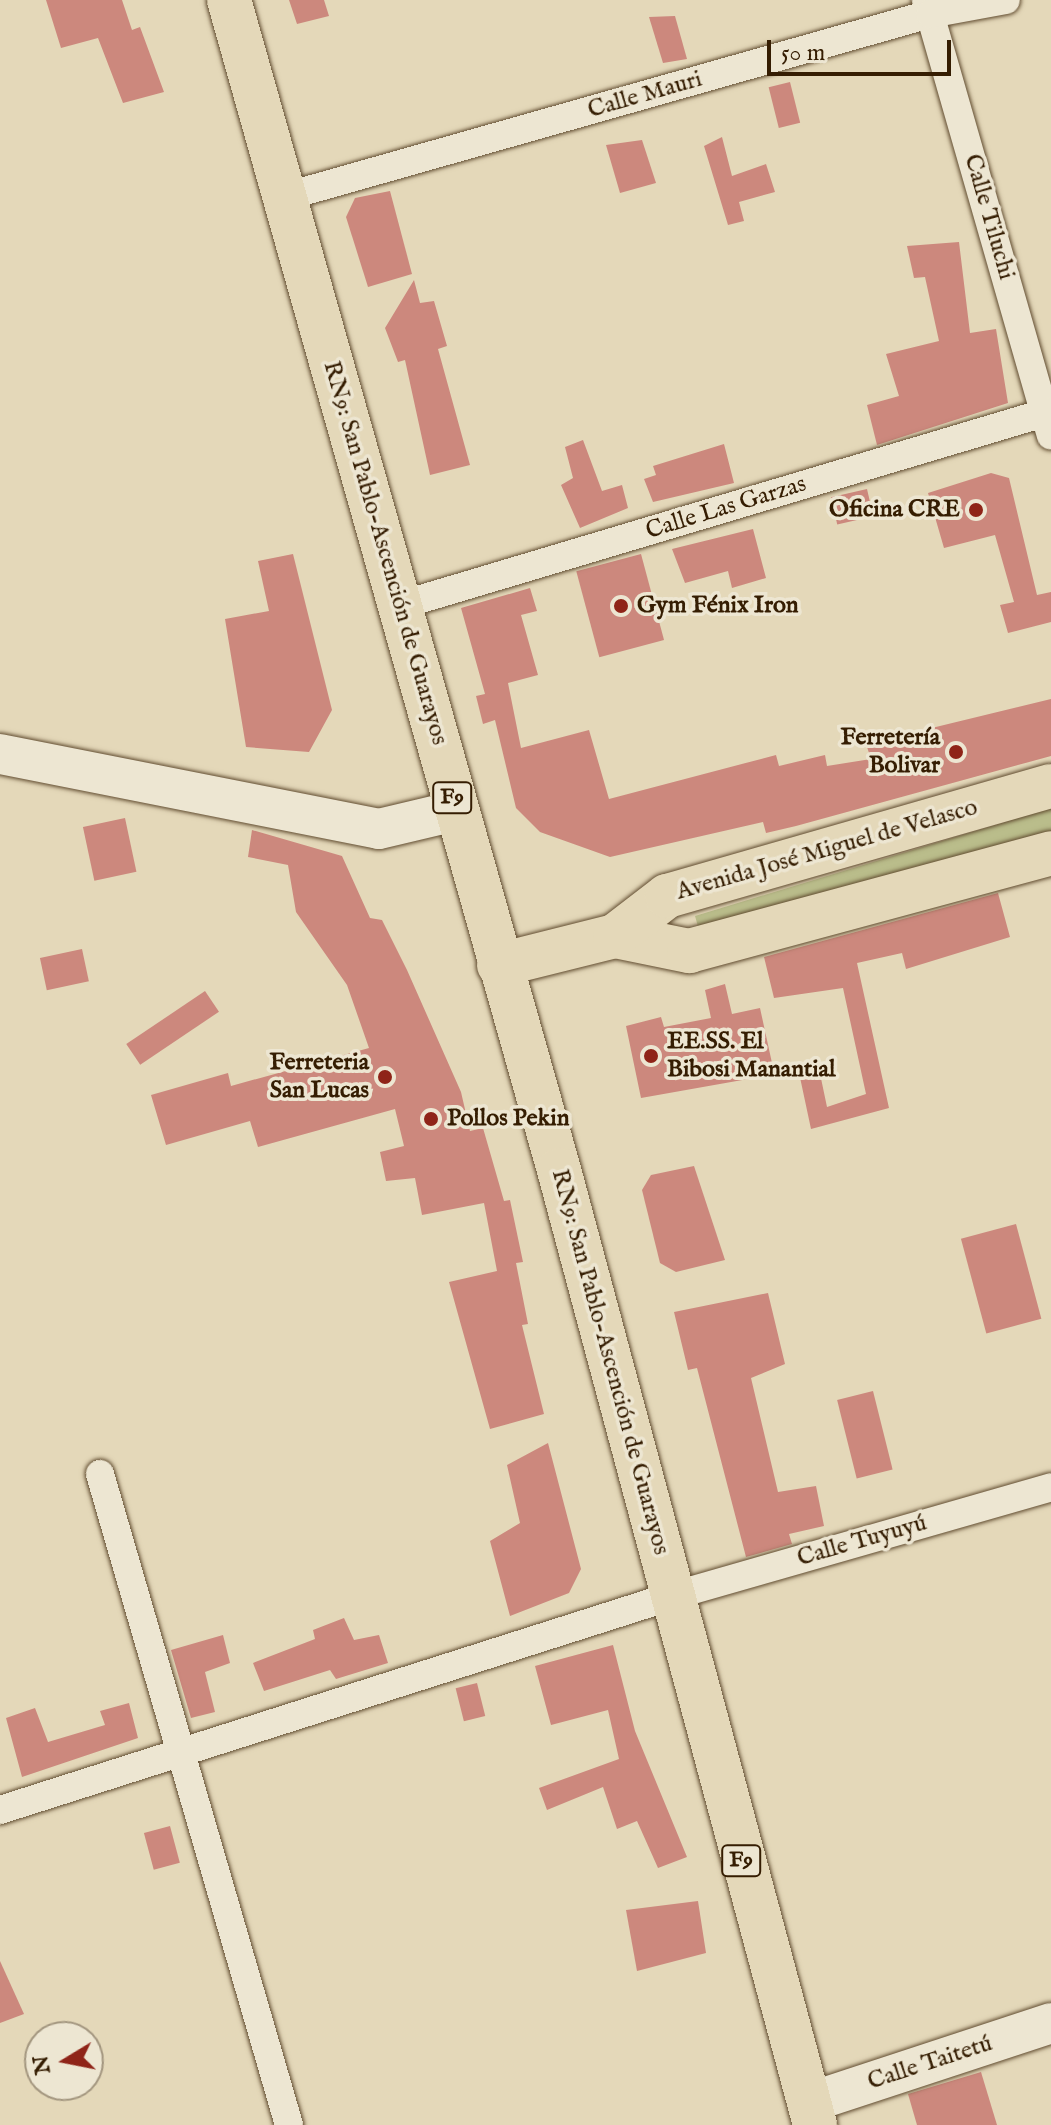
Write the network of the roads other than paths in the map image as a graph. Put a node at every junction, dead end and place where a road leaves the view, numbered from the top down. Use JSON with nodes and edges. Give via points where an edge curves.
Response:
{"nodes":[{"id":1,"x":229,"y":0,"type":"edge"},
{"id":2,"x":1006,"y":0,"type":"edge"},
{"id":3,"x":928,"y":7,"type":"edge"},
{"id":4,"x":284,"y":197,"type":"junction"},
{"id":5,"x":1049,"y":420,"type":"edge"},
{"id":6,"x":401,"y":605,"type":"junction"},
{"id":7,"x":0,"y":754,"type":"edge"},
{"id":8,"x":1051,"y":786,"type":"edge"},
{"id":9,"x":455,"y":811,"type":"junction"},
{"id":10,"x":1051,"y":853,"type":"edge"},
{"id":11,"x":615,"y":936,"type":"junction"},
{"id":12,"x":499,"y":965,"type":"junction"},
{"id":13,"x":100,"y":1474,"type":"dead end"},
{"id":14,"x":1051,"y":1487,"type":"edge"},
{"id":15,"x":672,"y":1596,"type":"junction"},
{"id":16,"x":177,"y":1754,"type":"junction"},
{"id":17,"x":0,"y":1810,"type":"edge"},
{"id":18,"x":1051,"y":2023,"type":"edge"},
{"id":19,"x":812,"y":2114,"type":"edge"},
{"id":20,"x":289,"y":2125,"type":"edge"}],
"edges":[{"from":1,"to":4,"type":"main road","name":"RN9: San Pablo-Ascención de Guarayos","number":"F9"},
{"from":2,"to":3,"type":"street","name":"Calle Mauri"},
{"from":3,"to":4,"type":"street","name":"Calle Mauri"},
{"from":3,"to":5,"type":"street","name":"Calle Tiluchi"},
{"from":4,"to":6,"type":"main road","name":"RN9: San Pablo-Ascención de Guarayos","number":"F9"},
{"from":5,"to":6,"type":"street","name":"Calle Las Garzas"},
{"from":6,"to":9,"type":"main road","name":"RN9: San Pablo-Ascención de Guarayos","number":"F9"},
{"from":7,"to":9,"type":"main road","via":[[379,829]]},
{"from":8,"to":11,"type":"main road","name":"Avenida José Miguel de Velasco","via":[[667,896]]},
{"from":9,"to":12,"type":"main road","name":"RN9: San Pablo-Ascención de Guarayos","number":"F9"},
{"from":10,"to":11,"type":"main road","name":"Avenida José Miguel de Velasco","via":[[689,951]]},
{"from":11,"to":12,"type":"main road","name":"Avenida José Miguel de Velasco"},
{"from":12,"to":15,"type":"main road","name":"RN9: San Pablo-Ascención de Guarayos","number":"F9"},
{"from":13,"to":16,"type":"street"},
{"from":14,"to":15,"type":"street","name":"Calle Tuyuyú"},
{"from":15,"to":16,"type":"street","name":"Calle Tuyuyú"},
{"from":15,"to":19,"type":"main road","name":"RN9: San Pablo-Ascención de Guarayos","number":"F9"},
{"from":16,"to":17,"type":"street","name":"Calle Tuyuyú"},
{"from":16,"to":20,"type":"street"},
{"from":18,"to":19,"type":"main road","name":"Calle Taitetú"}]}
